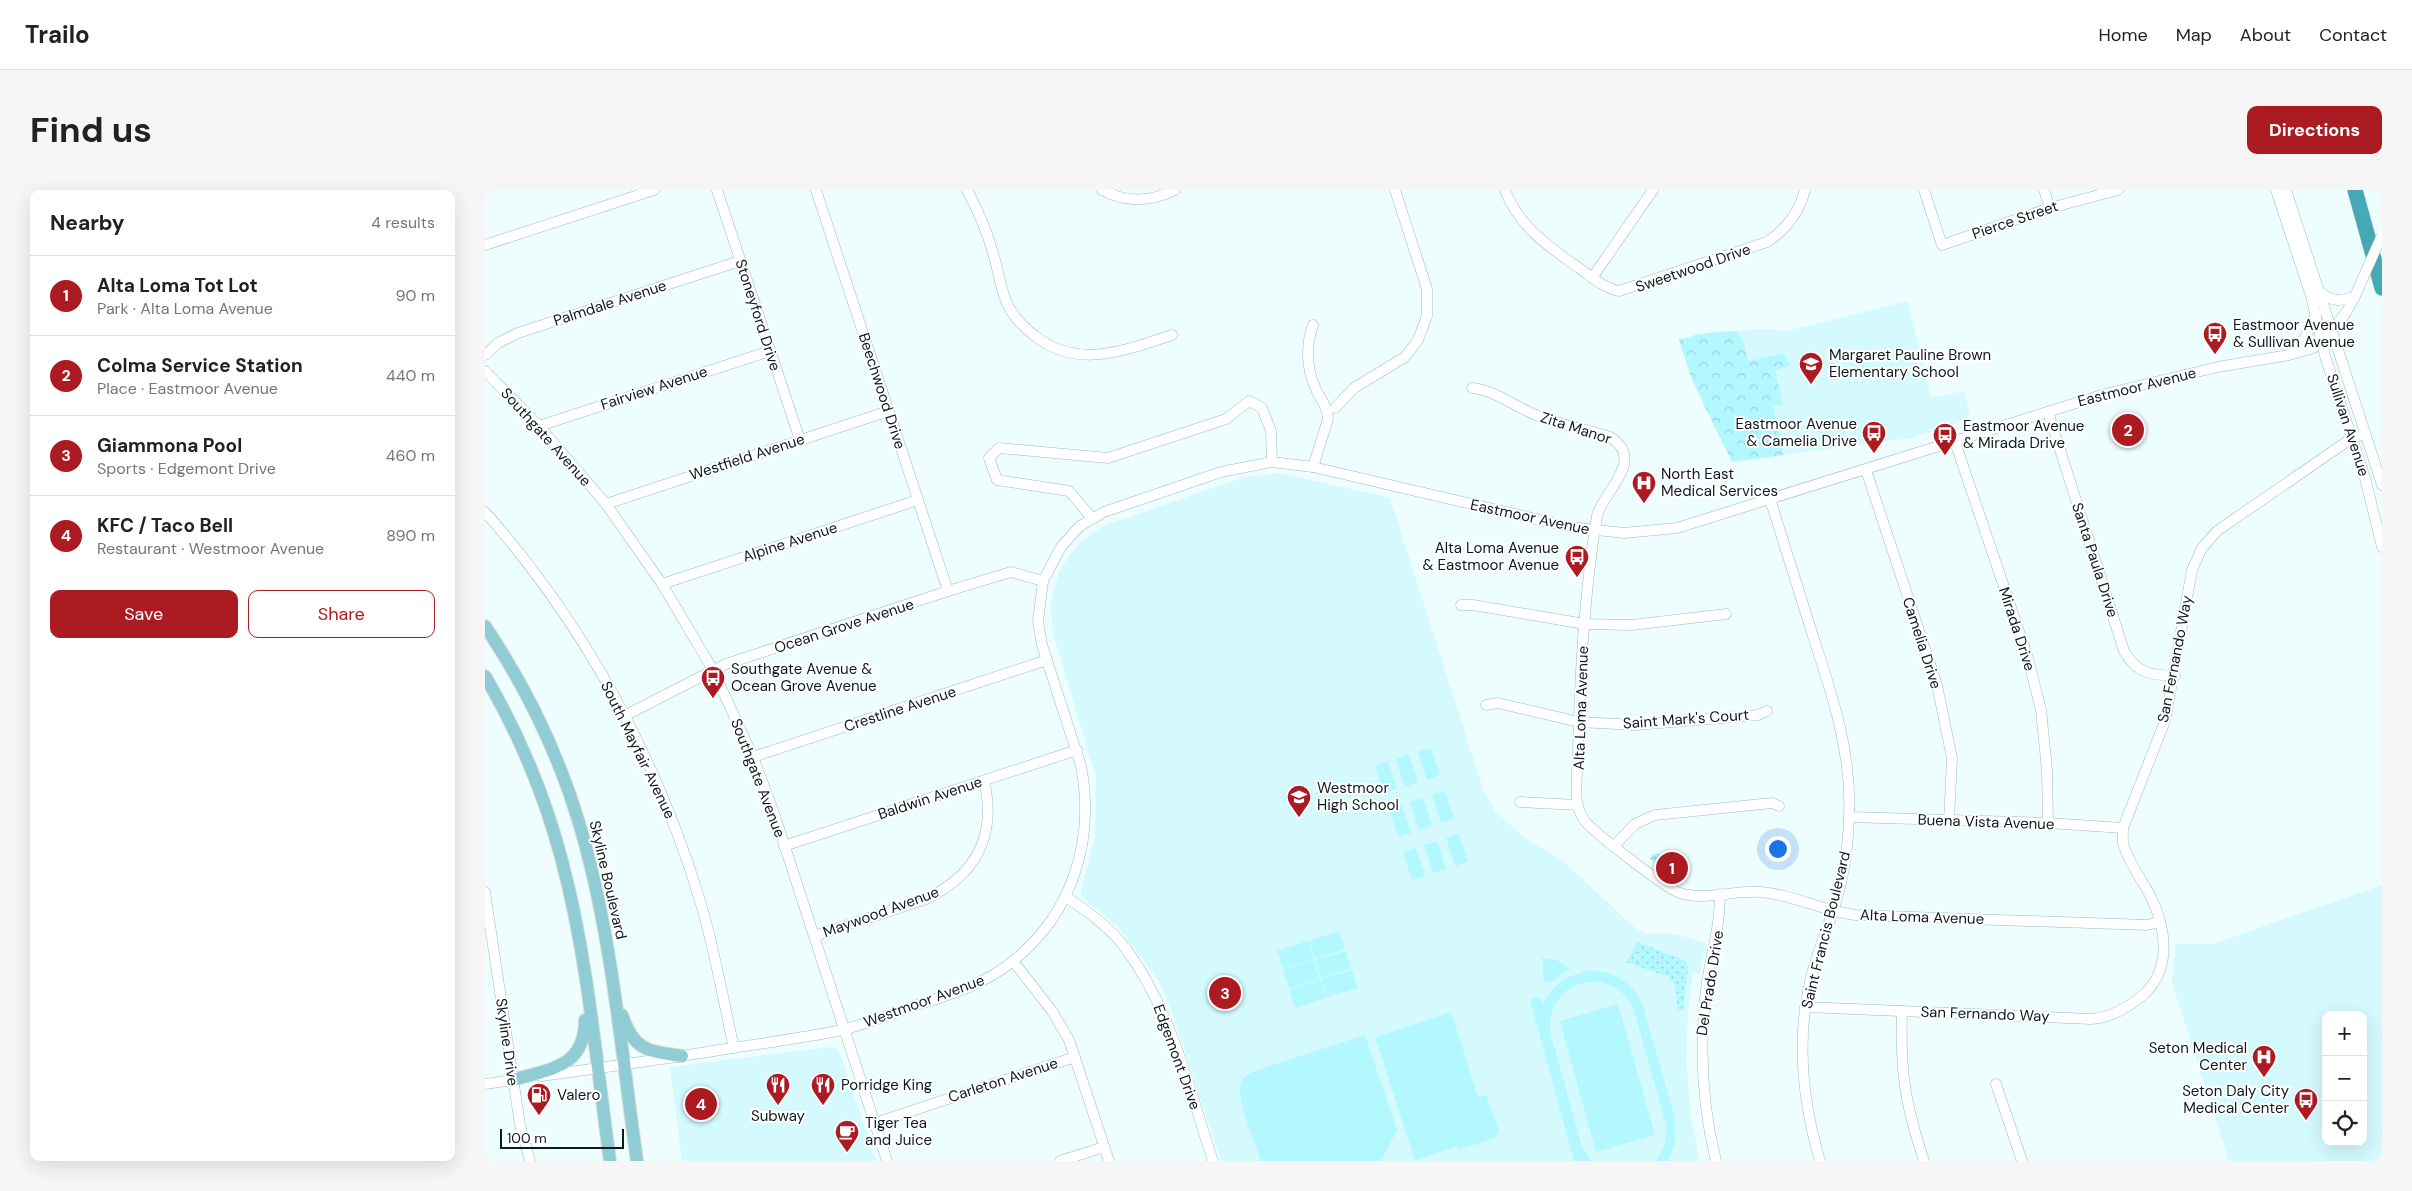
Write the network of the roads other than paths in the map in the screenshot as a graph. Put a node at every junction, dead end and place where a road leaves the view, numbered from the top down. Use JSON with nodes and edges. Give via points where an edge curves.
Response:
{"nodes":[{"id":1,"x":654,"y":190,"type":"edge"},
{"id":2,"x":717,"y":190,"type":"edge"},
{"id":3,"x":816,"y":190,"type":"edge"},
{"id":4,"x":967,"y":190,"type":"edge"},
{"id":5,"x":1102,"y":190,"type":"edge"},
{"id":6,"x":1175,"y":190,"type":"edge"},
{"id":7,"x":1395,"y":190,"type":"edge"},
{"id":8,"x":1505,"y":190,"type":"edge"},
{"id":9,"x":1653,"y":190,"type":"edge"},
{"id":10,"x":1805,"y":190,"type":"edge"},
{"id":11,"x":1924,"y":190,"type":"edge"},
{"id":12,"x":2044,"y":190,"type":"edge"},
{"id":13,"x":2117,"y":190,"type":"edge"},
{"id":14,"x":2276,"y":190,"type":"edge"},
{"id":15,"x":2286,"y":190,"type":"edge"},
{"id":16,"x":2355,"y":190,"type":"edge"},
{"id":17,"x":2050,"y":208,"type":"junction"},
{"id":18,"x":2382,"y":235,"type":"edge"},
{"id":19,"x":485,"y":245,"type":"edge"},
{"id":20,"x":741,"y":261,"type":"junction"},
{"id":21,"x":1593,"y":278,"type":"junction"},
{"id":22,"x":2382,"y":288,"type":"edge"},
{"id":23,"x":2319,"y":290,"type":"junction"},
{"id":24,"x":2355,"y":296,"type":"junction"},
{"id":25,"x":2316,"y":314,"type":"junction"},
{"id":26,"x":1313,"y":324,"type":"dead end"},
{"id":27,"x":2332,"y":332,"type":"junction"},
{"id":28,"x":1172,"y":335,"type":"dead end"},
{"id":29,"x":2322,"y":342,"type":"junction"},
{"id":30,"x":770,"y":351,"type":"junction"},
{"id":31,"x":485,"y":355,"type":"edge"},
{"id":32,"x":2289,"y":355,"type":"junction"},
{"id":33,"x":485,"y":371,"type":"edge"},
{"id":34,"x":1472,"y":388,"type":"dead end"},
{"id":35,"x":1331,"y":410,"type":"junction"},
{"id":36,"x":889,"y":411,"type":"junction"},
{"id":37,"x":2048,"y":412,"type":"junction"},
{"id":38,"x":539,"y":426,"type":"junction"},
{"id":39,"x":2365,"y":434,"type":"junction"},
{"id":40,"x":2352,"y":438,"type":"junction"},
{"id":41,"x":800,"y":440,"type":"junction"},
{"id":42,"x":1955,"y":442,"type":"junction"},
{"id":43,"x":1272,"y":462,"type":"junction"},
{"id":44,"x":1313,"y":467,"type":"junction"},
{"id":45,"x":1866,"y":470,"type":"junction"},
{"id":46,"x":2382,"y":486,"type":"edge"},
{"id":47,"x":919,"y":500,"type":"junction"},
{"id":48,"x":1770,"y":500,"type":"junction"},
{"id":49,"x":606,"y":504,"type":"junction"},
{"id":50,"x":485,"y":512,"type":"edge"},
{"id":51,"x":1092,"y":518,"type":"junction"},
{"id":52,"x":1594,"y":531,"type":"junction"},
{"id":53,"x":2382,"y":547,"type":"edge"},
{"id":54,"x":1043,"y":581,"type":"junction"},
{"id":55,"x":662,"y":584,"type":"junction"},
{"id":56,"x":948,"y":591,"type":"junction"},
{"id":57,"x":1461,"y":605,"type":"dead end"},
{"id":58,"x":1726,"y":614,"type":"dead end"},
{"id":59,"x":1585,"y":624,"type":"junction"},
{"id":60,"x":485,"y":626,"type":"edge"},
{"id":61,"x":1047,"y":660,"type":"junction"},
{"id":62,"x":713,"y":670,"type":"junction"},
{"id":63,"x":485,"y":676,"type":"edge"},
{"id":64,"x":2175,"y":676,"type":"junction"},
{"id":65,"x":1486,"y":705,"type":"dead end"},
{"id":66,"x":1767,"y":711,"type":"dead end"},
{"id":67,"x":624,"y":716,"type":"junction"},
{"id":68,"x":1579,"y":722,"type":"junction"},
{"id":69,"x":1077,"y":750,"type":"junction"},
{"id":70,"x":753,"y":757,"type":"junction"},
{"id":71,"x":983,"y":780,"type":"junction"},
{"id":72,"x":1520,"y":802,"type":"dead end"},
{"id":73,"x":1577,"y":805,"type":"junction"},
{"id":74,"x":1779,"y":806,"type":"dead end"},
{"id":75,"x":1849,"y":817,"type":"junction"},
{"id":76,"x":1949,"y":821,"type":"junction"},
{"id":77,"x":2048,"y":823,"type":"junction"},
{"id":78,"x":2123,"y":828,"type":"junction"},
{"id":79,"x":784,"y":846,"type":"junction"},
{"id":80,"x":1614,"y":846,"type":"junction"},
{"id":81,"x":485,"y":892,"type":"edge"},
{"id":82,"x":1720,"y":894,"type":"junction"},
{"id":83,"x":1066,"y":897,"type":"junction"},
{"id":84,"x":1833,"y":912,"type":"junction"},
{"id":85,"x":2159,"y":922,"type":"junction"},
{"id":86,"x":814,"y":936,"type":"junction"},
{"id":87,"x":1013,"y":961,"type":"junction"},
{"id":88,"x":585,"y":980,"type":"junction"},
{"id":89,"x":612,"y":987,"type":"junction"},
{"id":90,"x":1805,"y":1007,"type":"junction"},
{"id":91,"x":1902,"y":1011,"type":"junction"},
{"id":92,"x":844,"y":1029,"type":"junction"},
{"id":93,"x":734,"y":1048,"type":"junction"},
{"id":94,"x":682,"y":1056,"type":"junction"},
{"id":95,"x":1075,"y":1057,"type":"junction"},
{"id":96,"x":623,"y":1064,"type":"junction"},
{"id":97,"x":597,"y":1068,"type":"junction"},
{"id":98,"x":513,"y":1080,"type":"junction"},
{"id":99,"x":485,"y":1084,"type":"edge"},
{"id":100,"x":1996,"y":1084,"type":"dead end"},
{"id":101,"x":875,"y":1123,"type":"junction"},
{"id":102,"x":1104,"y":1147,"type":"junction"},
{"id":103,"x":530,"y":1161,"type":"edge"},
{"id":104,"x":610,"y":1161,"type":"edge"},
{"id":105,"x":637,"y":1161,"type":"edge"},
{"id":106,"x":887,"y":1161,"type":"edge"},
{"id":107,"x":1060,"y":1161,"type":"edge"},
{"id":108,"x":1109,"y":1161,"type":"edge"},
{"id":109,"x":1213,"y":1161,"type":"edge"},
{"id":110,"x":1716,"y":1161,"type":"edge"},
{"id":111,"x":1819,"y":1161,"type":"edge"},
{"id":112,"x":1924,"y":1161,"type":"edge"},
{"id":113,"x":2022,"y":1161,"type":"edge"}],
"edges":[{"from":1,"to":19,"type":"street"},
{"from":2,"to":20,"type":"street","name":"Stoneyford Drive"},
{"from":3,"to":36,"type":"street","name":"Beechwood Drive"},
{"from":4,"to":28,"type":"street","via":[[988,236],[1007,303],[1021,323],[1041,341],[1065,352],[1093,356],[1123,351]]},
{"from":5,"to":6,"type":"street","via":[[1137,201]]},
{"from":7,"to":35,"type":"street","via":[[1427,289],[1427,316],[1418,340],[1405,357],[1354,388]]},
{"from":8,"to":21,"type":"street","name":"Sweetwood Drive","via":[[1518,215],[1534,234]]},
{"from":9,"to":21,"type":"street"},
{"from":10,"to":21,"type":"street","name":"Sweetwood Drive","via":[[1799,209],[1786,228],[1756,247],[1628,290],[1611,289]]},
{"from":11,"to":17,"type":"street","name":"Pierce Street","via":[[1942,245]]},
{"from":12,"to":17,"type":"street"},
{"from":13,"to":17,"type":"street","name":"Pierce Street"},
{"from":14,"to":25,"type":"street","name":"Sullivan Avenue"},
{"from":15,"to":23,"type":"street","name":"Sullivan Avenue"},
{"from":16,"to":22,"type":"highway"},
{"from":18,"to":24,"type":"street","name":"Eastmoor Avenue","bridge":true},
{"from":20,"to":30,"type":"street","name":"Stoneyford Drive"},
{"from":20,"to":31,"type":"street","name":"Palmdale Avenue","via":[[518,333],[498,343]]},
{"from":23,"to":24,"type":"street","via":[[2331,300]]},
{"from":23,"to":27,"type":"street","name":"Sullivan Avenue"},
{"from":24,"to":27,"type":"street","name":"Eastmoor Avenue"},
{"from":25,"to":29,"type":"street","name":"Sullivan Avenue"},
{"from":25,"to":32,"type":"street","via":[[2305,338]]},
{"from":26,"to":35,"type":"street","via":[[1309,340],[1309,369],[1315,386]]},
{"from":27,"to":29,"type":"street","name":"Eastmoor Avenue"},
{"from":27,"to":39,"type":"street","name":"Sullivan Avenue"},
{"from":29,"to":32,"type":"street","name":"Eastmoor Avenue"},
{"from":29,"to":40,"type":"street","name":"Sullivan Avenue"},
{"from":30,"to":38,"type":"street","name":"Fairview Avenue"},
{"from":30,"to":41,"type":"street","name":"Stoneyford Drive"},
{"from":32,"to":37,"type":"street","name":"Eastmoor Avenue","via":[[2218,367],[2105,394]]},
{"from":33,"to":38,"type":"street","name":"Southgate Avenue"},
{"from":34,"to":52,"type":"street","name":"Zita Manor","via":[[1490,392],[1557,423],[1610,437],[1620,445],[1624,458],[1622,473],[1599,508]]},
{"from":35,"to":44,"type":"street"},
{"from":36,"to":41,"type":"street","name":"Westfield Avenue"},
{"from":36,"to":47,"type":"street","name":"Beechwood Drive"},
{"from":37,"to":42,"type":"street","name":"Eastmoor Avenue"},
{"from":37,"to":64,"type":"street","name":"Santa Paula Drive","via":[[2124,651],[2138,669],[2153,675]]},
{"from":38,"to":49,"type":"street","name":"Southgate Avenue"},
{"from":39,"to":40,"type":"street","name":"San Fernando Way"},
{"from":39,"to":46,"type":"street","name":"Sullivan Avenue"},
{"from":40,"to":53,"type":"street","name":"Sullivan Avenue","via":[[2367,483]]},
{"from":40,"to":64,"type":"street","name":"San Fernando Way","via":[[2217,531],[2202,548],[2192,570]]},
{"from":41,"to":49,"type":"street","name":"Westfield Avenue"},
{"from":42,"to":45,"type":"street","name":"Eastmoor Avenue"},
{"from":42,"to":77,"type":"street","name":"Mirada Drive","via":[[2027,655],[2041,710]]},
{"from":43,"to":44,"type":"street","name":"Eastmoor Avenue"},
{"from":43,"to":51,"type":"street","name":"Eastmoor Avenue","via":[[1221,472]]},
{"from":43,"to":51,"type":"street","via":[[1268,423],[1262,408],[1249,401],[1226,419],[1108,458],[999,448],[989,458],[997,480],[1069,491]]},
{"from":44,"to":52,"type":"street","name":"Eastmoor Avenue"},
{"from":45,"to":48,"type":"street","name":"Eastmoor Avenue"},
{"from":45,"to":76,"type":"street","name":"Camelia Drive","via":[[1937,685],[1952,758]]},
{"from":47,"to":55,"type":"street","name":"Alpine Avenue"},
{"from":47,"to":56,"type":"street","name":"Beechwood Drive"},
{"from":48,"to":52,"type":"street","name":"Eastmoor Avenue","via":[[1677,528],[1624,533]]},
{"from":48,"to":75,"type":"street","name":"Saint Francis Boulevard","via":[[1841,727],[1848,774]]},
{"from":49,"to":55,"type":"street","name":"Southgate Avenue"},
{"from":50,"to":67,"type":"street","name":"South Mayfair Avenue","via":[[571,625]]},
{"from":51,"to":54,"type":"street","name":"Eastmoor Avenue","via":[[1061,546]]},
{"from":52,"to":59,"type":"street","name":"Alta Loma Avenue"},
{"from":54,"to":56,"type":"street","name":"Ocean Grove Avenue","via":[[1011,572]]},
{"from":54,"to":61,"type":"street","name":"Westmoor Avenue","via":[[1038,621]]},
{"from":55,"to":62,"type":"street","name":"Southgate Avenue"},
{"from":56,"to":62,"type":"street","name":"Ocean Grove Avenue"},
{"from":57,"to":59,"type":"street"},
{"from":58,"to":59,"type":"street","via":[[1632,625]]},
{"from":59,"to":68,"type":"street","name":"Alta Loma Avenue"},
{"from":60,"to":89,"type":"main road","name":"Skyline Boulevard","via":[[539,722],[574,808],[598,896]]},
{"from":61,"to":69,"type":"street","name":"Westmoor Avenue"},
{"from":61,"to":70,"type":"street","name":"Crestline Avenue"},
{"from":62,"to":67,"type":"street","name":"Ocean Grove Avenue"},
{"from":62,"to":70,"type":"street","name":"Southgate Avenue"},
{"from":63,"to":88,"type":"main road","via":[[526,756],[552,825],[571,896]]},
{"from":64,"to":78,"type":"street","name":"San Fernando Way","via":[[2165,721]]},
{"from":65,"to":68,"type":"street","name":"Saint Mark's Court","via":[[1498,703]]},
{"from":66,"to":68,"type":"street","name":"Saint Mark's Court","via":[[1758,715],[1636,726]]},
{"from":67,"to":93,"type":"street","name":"South Mayfair Avenue","via":[[659,789],[692,876],[717,965]]},
{"from":68,"to":73,"type":"street","name":"Alta Loma Avenue"},
{"from":69,"to":71,"type":"street","name":"Baldwin Avenue"},
{"from":69,"to":83,"type":"street","name":"Westmoor Avenue","via":[[1085,786],[1086,825],[1079,860]]},
{"from":70,"to":79,"type":"street","name":"Southgate Avenue"},
{"from":71,"to":79,"type":"street","name":"Baldwin Avenue"},
{"from":71,"to":86,"type":"street","name":"Maywood Avenue","via":[[989,807],[984,837],[974,859],[958,880],[926,899]]},
{"from":72,"to":73,"type":"street"},
{"from":73,"to":80,"type":"street","name":"Alta Loma Avenue","via":[[1584,820]]},
{"from":74,"to":80,"type":"street","via":[[1771,803],[1655,815],[1635,824]]},
{"from":75,"to":76,"type":"street","name":"Buena Vista Avenue"},
{"from":75,"to":84,"type":"street","name":"Saint Francis Boulevard","via":[[1844,866]]},
{"from":76,"to":77,"type":"street","name":"Buena Vista Avenue"},
{"from":77,"to":78,"type":"street","name":"Buena Vista Avenue"},
{"from":78,"to":85,"type":"street","name":"San Fernando Way","via":[[2124,845],[2151,896]]},
{"from":79,"to":86,"type":"street","name":"Southgate Avenue"},
{"from":80,"to":82,"type":"street","name":"Alta Loma Avenue","via":[[1679,893],[1693,896]]},
{"from":81,"to":98,"type":"street","name":"Skyline Drive"},
{"from":82,"to":84,"type":"street","name":"Alta Loma Avenue","via":[[1773,893]]},
{"from":82,"to":110,"type":"street","name":"Del Prado Drive","via":[[1719,928],[1708,979],[1701,1044],[1705,1109]]},
{"from":83,"to":87,"type":"street","name":"Westmoor Avenue","via":[[1042,933]]},
{"from":83,"to":109,"type":"street","name":"Edgemont Drive","via":[[1092,915],[1126,948],[1162,1008]]},
{"from":84,"to":85,"type":"street","name":"Alta Loma Avenue","via":[[2137,925]]},
{"from":84,"to":90,"type":"street","name":"Saint Francis Boulevard","via":[[1817,956]]},
{"from":85,"to":91,"type":"street","name":"San Fernando Way","via":[[2165,954],[2159,976],[2143,994],[2111,1016],[2091,1019]]},
{"from":86,"to":92,"type":"street","name":"Southgate Avenue"},
{"from":87,"to":92,"type":"street","name":"Westmoor Avenue","via":[[970,987]]},
{"from":87,"to":95,"type":"street","via":[[1061,1025]]},
{"from":88,"to":97,"type":"main road"},
{"from":88,"to":98,"type":"main road","via":[[585,1032],[580,1049],[563,1064]]},
{"from":89,"to":94,"type":"main road","via":[[627,1029],[636,1043],[650,1051]]},
{"from":89,"to":96,"type":"main road","name":"Skyline Boulevard"},
{"from":90,"to":91,"type":"street","name":"San Fernando Way"},
{"from":90,"to":111,"type":"street","name":"Saint Francis Boulevard","via":[[1804,1084]]},
{"from":91,"to":112,"type":"street","via":[[1903,1086]]},
{"from":92,"to":93,"type":"street","name":"Westmoor Avenue"},
{"from":92,"to":101,"type":"street","name":"Southgate Avenue"},
{"from":93,"to":94,"type":"street","name":"Westmoor Avenue"},
{"from":94,"to":96,"type":"street","name":"Westmoor Avenue"},
{"from":95,"to":101,"type":"street","name":"Carleton Avenue"},
{"from":95,"to":102,"type":"street"},
{"from":96,"to":97,"type":"street","name":"Westmoor Avenue"},
{"from":96,"to":105,"type":"main road","name":"Skyline Boulevard"},
{"from":97,"to":98,"type":"street","name":"Westmoor Avenue"},
{"from":97,"to":104,"type":"main road"},
{"from":98,"to":99,"type":"street","name":"Westmoor Avenue"},
{"from":98,"to":103,"type":"street","name":"Skyline Drive"},
{"from":100,"to":113,"type":"street"},
{"from":101,"to":106,"type":"street","name":"Southgate Avenue"},
{"from":102,"to":107,"type":"street"},
{"from":102,"to":108,"type":"street"}]}
